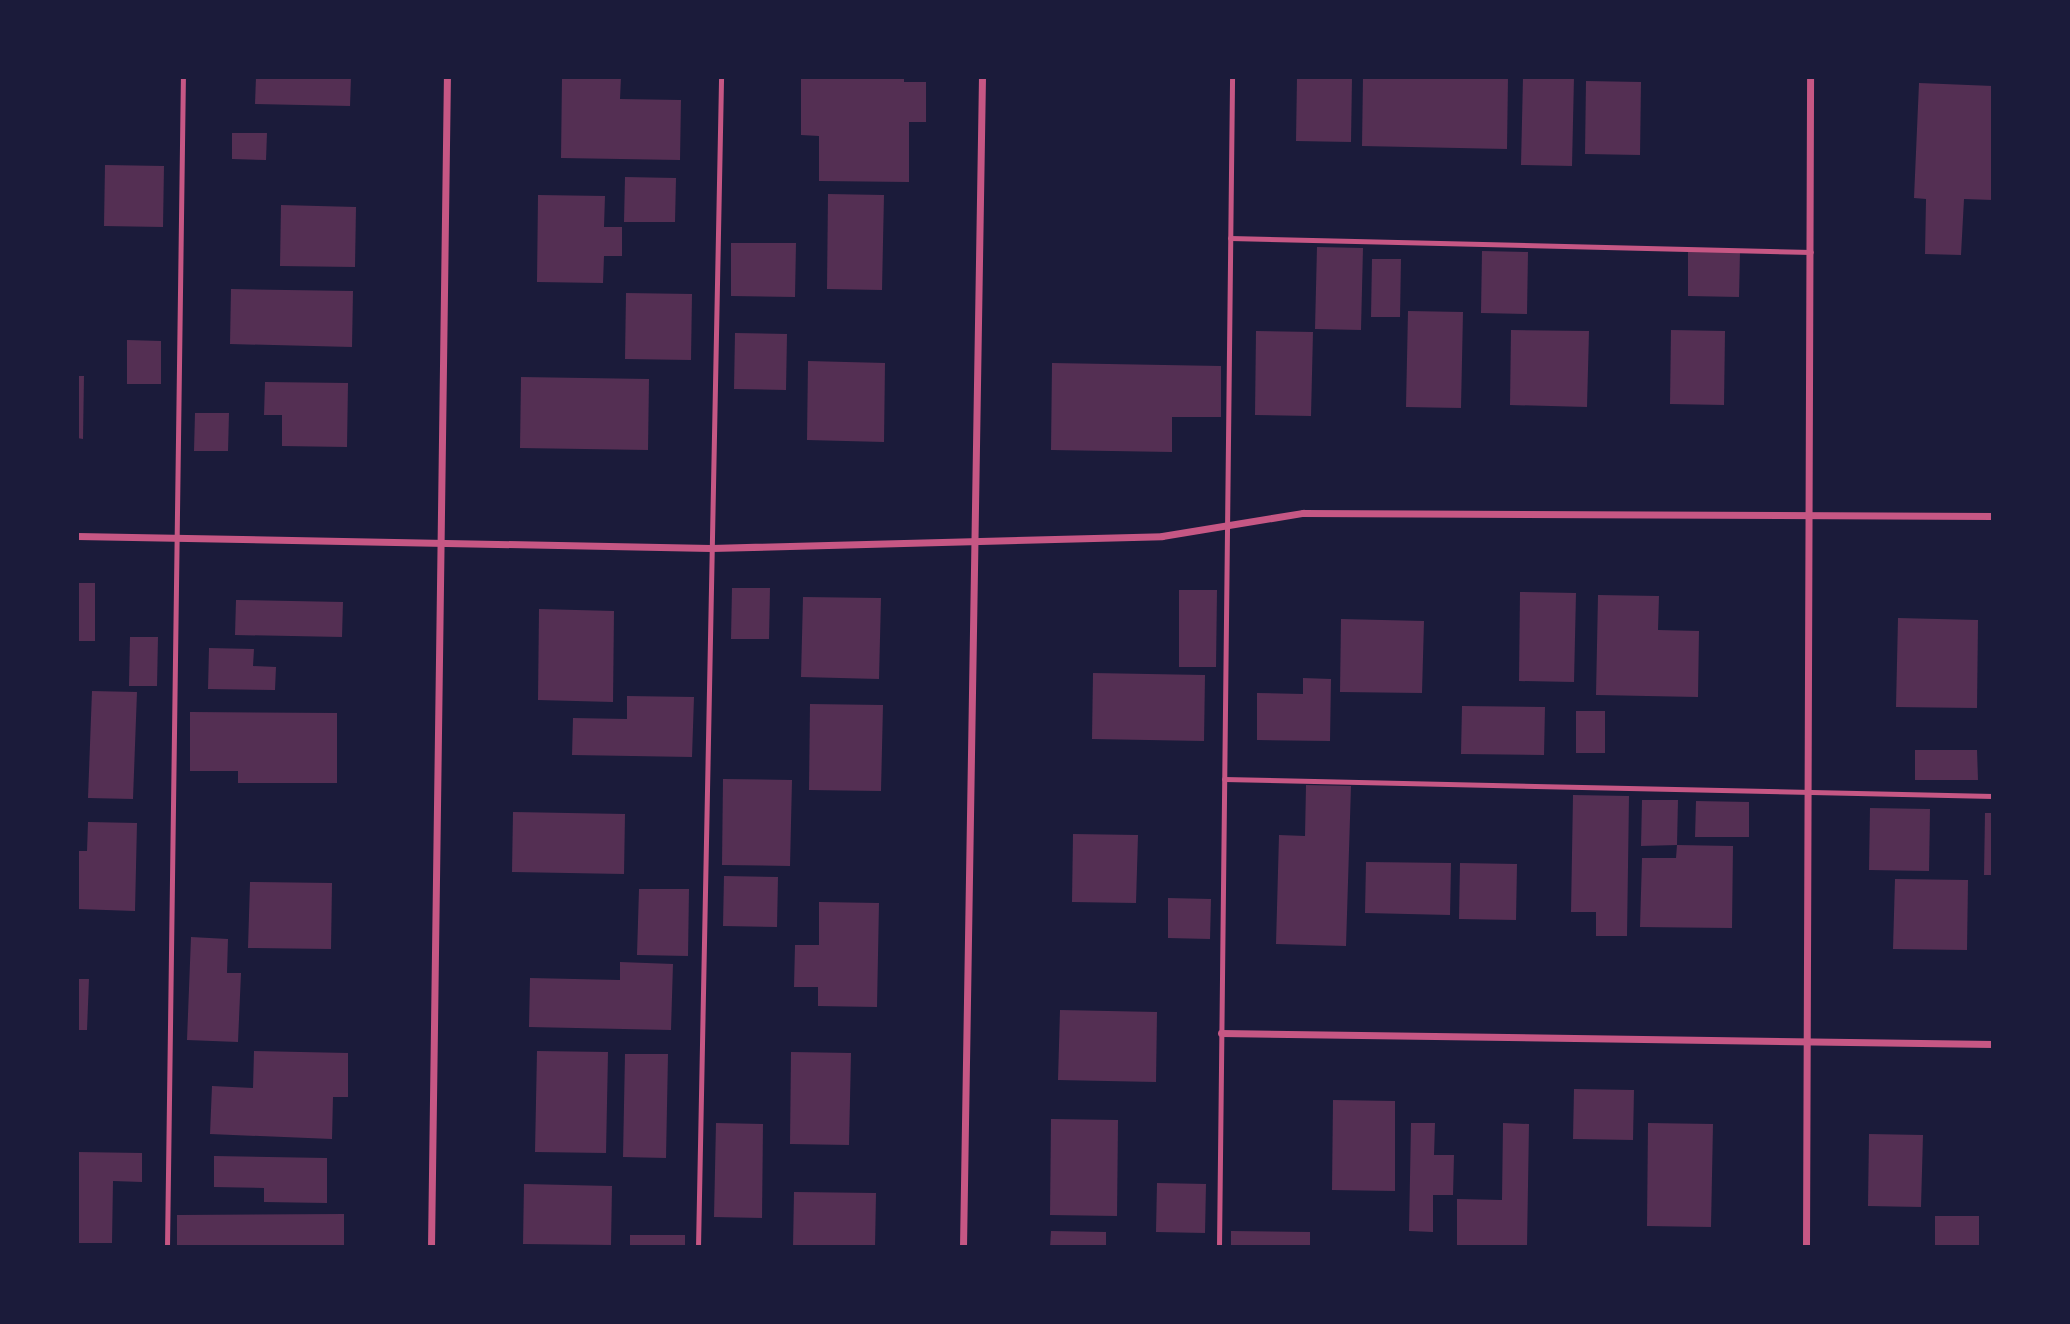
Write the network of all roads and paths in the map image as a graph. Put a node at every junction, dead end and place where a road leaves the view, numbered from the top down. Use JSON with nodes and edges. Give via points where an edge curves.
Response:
{"nodes":[{"id":1,"x":183,"y":77,"type":"edge"},
{"id":2,"x":447,"y":77,"type":"edge"},
{"id":3,"x":721,"y":77,"type":"edge"},
{"id":4,"x":982,"y":77,"type":"edge"},
{"id":5,"x":1232,"y":77,"type":"edge"},
{"id":6,"x":1810,"y":77,"type":"edge"},
{"id":7,"x":1230,"y":238,"type":"junction"},
{"id":8,"x":1811,"y":252,"type":"junction"},
{"id":9,"x":1811,"y":512,"type":"junction"},
{"id":10,"x":1993,"y":516,"type":"edge"},
{"id":11,"x":1227,"y":524,"type":"junction"},
{"id":12,"x":77,"y":536,"type":"edge"},
{"id":13,"x":978,"y":537,"type":"junction"},
{"id":14,"x":176,"y":538,"type":"junction"},
{"id":15,"x":442,"y":543,"type":"junction"},
{"id":16,"x":711,"y":548,"type":"junction"},
{"id":17,"x":1224,"y":779,"type":"junction"},
{"id":18,"x":1810,"y":794,"type":"junction"},
{"id":19,"x":1993,"y":796,"type":"edge"},
{"id":20,"x":1221,"y":1033,"type":"junction"},
{"id":21,"x":1808,"y":1040,"type":"junction"},
{"id":22,"x":1993,"y":1044,"type":"edge"},
{"id":23,"x":167,"y":1247,"type":"edge"},
{"id":24,"x":431,"y":1247,"type":"edge"},
{"id":25,"x":698,"y":1247,"type":"edge"},
{"id":26,"x":963,"y":1247,"type":"edge"},
{"id":27,"x":1219,"y":1247,"type":"edge"},
{"id":28,"x":1806,"y":1247,"type":"edge"}],
"edges":[{"from":1,"to":14,"type":"lane"},
{"from":2,"to":15,"type":"street"},
{"from":3,"to":16,"type":"lane"},
{"from":4,"to":13,"type":"street"},
{"from":5,"to":7,"type":"lane"},
{"from":6,"to":8,"type":"street"},
{"from":7,"to":8,"type":"lane"},
{"from":7,"to":11,"type":"lane"},
{"from":8,"to":9,"type":"street"},
{"from":9,"to":10,"type":"street"},
{"from":9,"to":11,"type":"street","via":[[1303,513]]},
{"from":9,"to":18,"type":"street"},
{"from":11,"to":13,"type":"street","via":[[1162,536]]},
{"from":11,"to":17,"type":"lane"},
{"from":12,"to":14,"type":"street"},
{"from":13,"to":16,"type":"street"},
{"from":13,"to":26,"type":"street"},
{"from":14,"to":15,"type":"street"},
{"from":14,"to":23,"type":"lane"},
{"from":15,"to":16,"type":"street"},
{"from":15,"to":24,"type":"street"},
{"from":16,"to":25,"type":"lane"},
{"from":17,"to":18,"type":"lane"},
{"from":17,"to":20,"type":"lane"},
{"from":18,"to":19,"type":"lane"},
{"from":18,"to":21,"type":"street"},
{"from":20,"to":21,"type":"street"},
{"from":20,"to":27,"type":"lane"},
{"from":21,"to":22,"type":"street"},
{"from":21,"to":28,"type":"street"}]}
